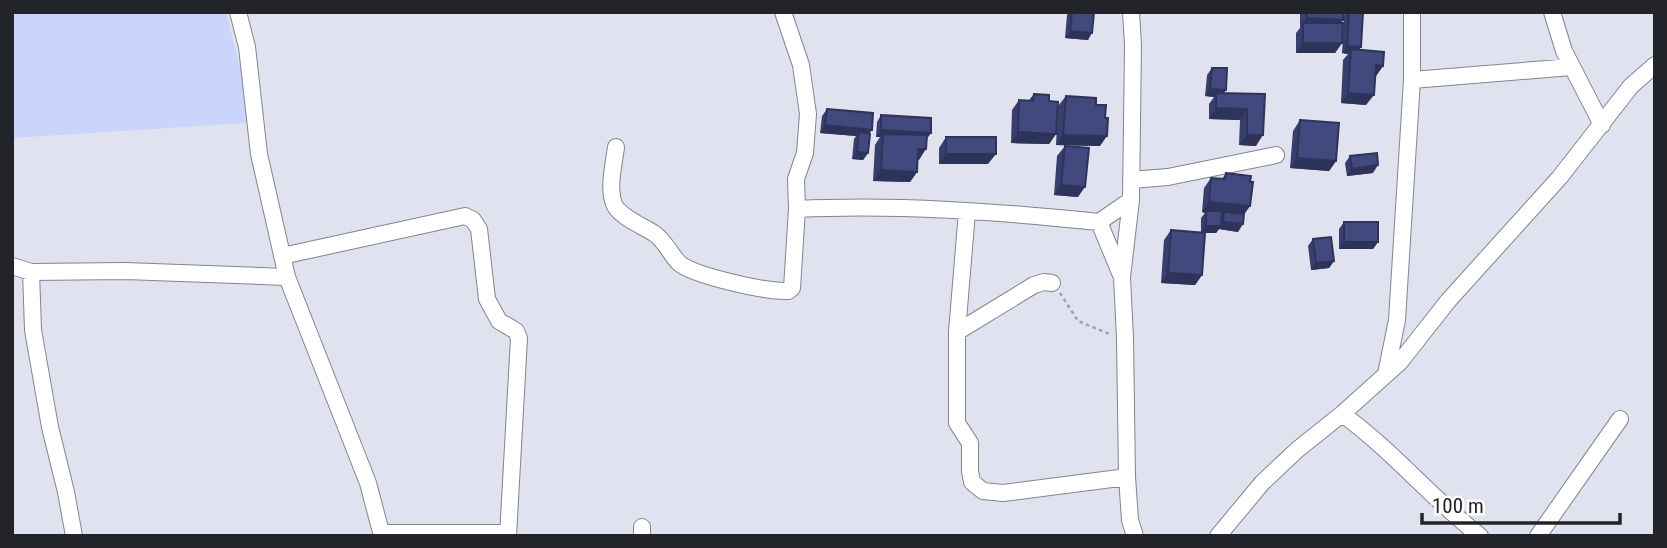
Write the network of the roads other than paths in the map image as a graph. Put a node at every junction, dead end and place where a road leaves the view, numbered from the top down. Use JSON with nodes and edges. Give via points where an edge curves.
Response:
{"nodes":[{"id":1,"x":238,"y":12,"type":"edge"},
{"id":2,"x":783,"y":12,"type":"edge"},
{"id":3,"x":1131,"y":12,"type":"edge"},
{"id":4,"x":1412,"y":12,"type":"edge"},
{"id":5,"x":1552,"y":12,"type":"edge"},
{"id":6,"x":1655,"y":65,"type":"edge"},
{"id":7,"x":1572,"y":67,"type":"junction"},
{"id":8,"x":1412,"y":80,"type":"junction"},
{"id":9,"x":1602,"y":125,"type":"junction"},
{"id":10,"x":616,"y":147,"type":"dead end"},
{"id":11,"x":1276,"y":155,"type":"dead end"},
{"id":12,"x":1131,"y":180,"type":"junction"},
{"id":13,"x":1131,"y":200,"type":"junction"},
{"id":14,"x":797,"y":209,"type":"junction"},
{"id":15,"x":967,"y":212,"type":"junction"},
{"id":16,"x":1099,"y":222,"type":"junction"},
{"id":17,"x":282,"y":256,"type":"junction"},
{"id":18,"x":12,"y":266,"type":"edge"},
{"id":19,"x":31,"y":272,"type":"junction"},
{"id":20,"x":287,"y":277,"type":"junction"},
{"id":21,"x":1122,"y":277,"type":"junction"},
{"id":22,"x":1052,"y":283,"type":"road end"},
{"id":23,"x":957,"y":332,"type":"junction"},
{"id":24,"x":1386,"y":374,"type":"junction"},
{"id":25,"x":1342,"y":414,"type":"junction"},
{"id":26,"x":1620,"y":419,"type":"dead end"},
{"id":27,"x":1126,"y":477,"type":"junction"},
{"id":28,"x":508,"y":534,"type":"edge"},
{"id":29,"x":382,"y":535,"type":"edge"},
{"id":30,"x":74,"y":536,"type":"edge"},
{"id":31,"x":1135,"y":536,"type":"edge"},
{"id":32,"x":1218,"y":536,"type":"edge"},
{"id":33,"x":1480,"y":536,"type":"edge"},
{"id":34,"x":1538,"y":536,"type":"edge"}],
"edges":[{"from":1,"to":17,"type":"street","via":[[247,47],[259,155]]},
{"from":2,"to":14,"type":"street","via":[[801,65],[808,114],[805,153],[796,179]]},
{"from":3,"to":12,"type":"street"},
{"from":4,"to":8,"type":"street"},
{"from":5,"to":7,"type":"street"},
{"from":6,"to":9,"type":"street","via":[[1631,86]]},
{"from":7,"to":8,"type":"street"},
{"from":7,"to":9,"type":"street"},
{"from":8,"to":24,"type":"street","via":[[1397,320]]},
{"from":9,"to":24,"type":"street"},
{"from":10,"to":14,"type":"street","via":[[611,193],[616,208],[658,236],[682,265],[709,275],[758,288],[792,288]]},
{"from":11,"to":12,"type":"street"},
{"from":12,"to":13,"type":"street"},
{"from":13,"to":16,"type":"street"},
{"from":13,"to":21,"type":"street"},
{"from":14,"to":15,"type":"street"},
{"from":15,"to":16,"type":"street"},
{"from":15,"to":23,"type":"street"},
{"from":16,"to":21,"type":"street"},
{"from":17,"to":20,"type":"street"},
{"from":17,"to":28,"type":"street","via":[[465,216],[480,229],[486,299],[499,321],[519,338]]},
{"from":18,"to":19,"type":"street"},
{"from":19,"to":20,"type":"street"},
{"from":19,"to":30,"type":"street","via":[[33,330]]},
{"from":20,"to":29,"type":"street","via":[[368,483]]},
{"from":21,"to":27,"type":"street"},
{"from":22,"to":23,"type":"street","via":[[1034,285]]},
{"from":23,"to":27,"type":"street","via":[[957,423],[970,443],[970,471],[977,487],[1003,493]]},
{"from":24,"to":25,"type":"street"},
{"from":25,"to":32,"type":"street","via":[[1262,483]]},
{"from":25,"to":33,"type":"street","via":[[1369,433]]},
{"from":26,"to":34,"type":"street"},
{"from":27,"to":31,"type":"street"},
{"from":28,"to":29,"type":"street"}]}
